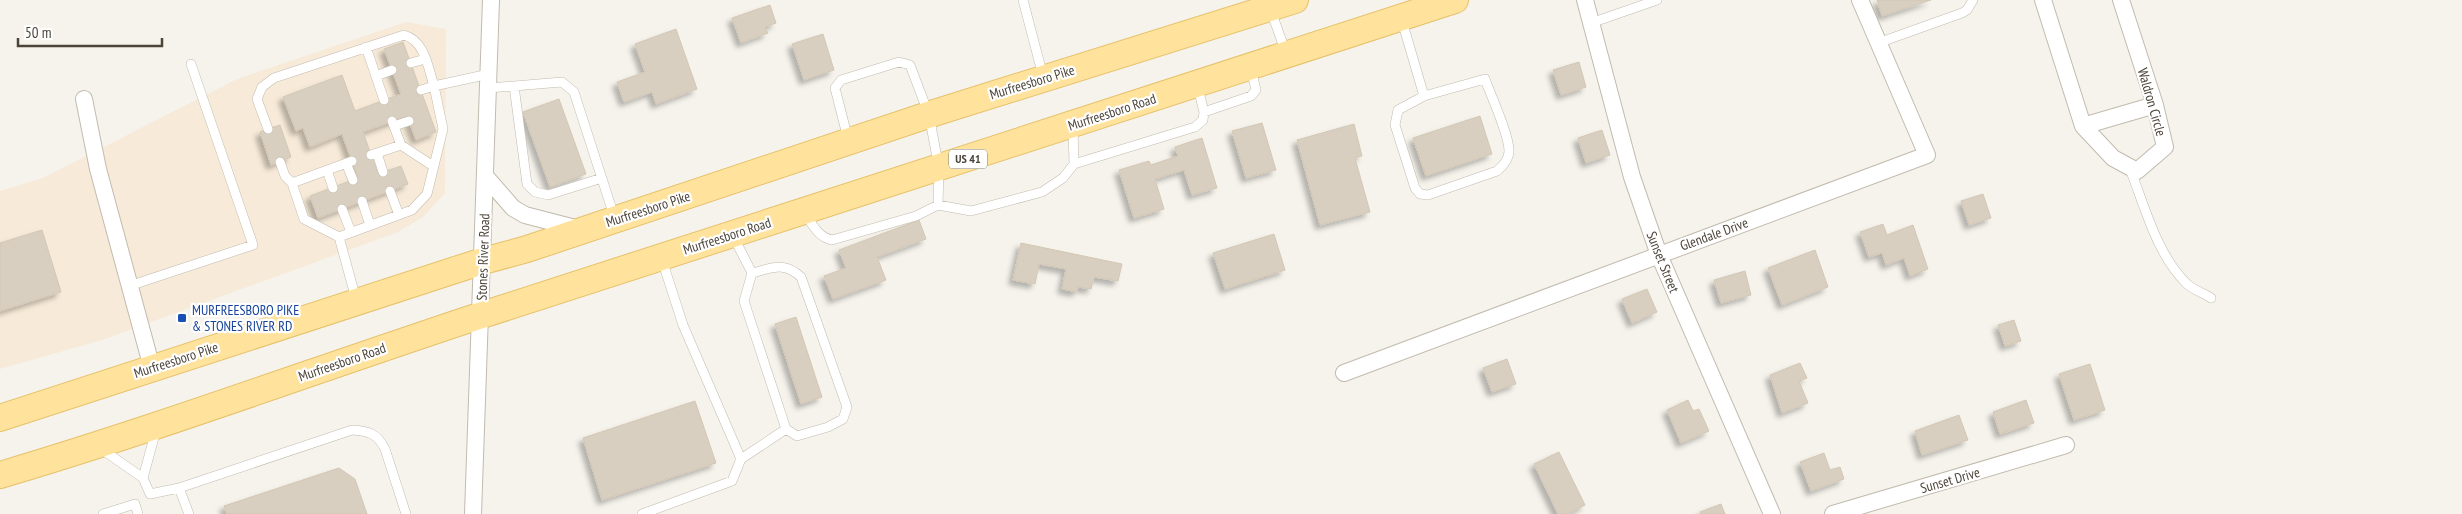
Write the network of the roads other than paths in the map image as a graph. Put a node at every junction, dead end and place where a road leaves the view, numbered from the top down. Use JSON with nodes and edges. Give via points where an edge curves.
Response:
{"nodes":[{"id":1,"x":491,"y":0,"type":"edge"},
{"id":2,"x":1023,"y":0,"type":"edge"},
{"id":3,"x":1295,"y":0,"type":"edge"},
{"id":4,"x":1455,"y":0,"type":"edge"},
{"id":5,"x":1585,"y":0,"type":"edge"},
{"id":6,"x":1657,"y":0,"type":"edge"},
{"id":7,"x":1860,"y":0,"type":"edge"},
{"id":8,"x":1972,"y":0,"type":"edge"},
{"id":9,"x":2043,"y":0,"type":"edge"},
{"id":10,"x":2121,"y":0,"type":"edge"},
{"id":11,"x":1270,"y":8,"type":"junction"},
{"id":12,"x":1401,"y":18,"type":"junction"},
{"id":13,"x":1591,"y":23,"type":"junction"},
{"id":14,"x":1878,"y":43,"type":"junction"},
{"id":15,"x":366,"y":47,"type":"junction"},
{"id":16,"x":1287,"y":56,"type":"junction"},
{"id":17,"x":424,"y":59,"type":"junction"},
{"id":18,"x":411,"y":63,"type":"dead end"},
{"id":19,"x":191,"y":64,"type":"dead end"},
{"id":20,"x":1250,"y":68,"type":"junction"},
{"id":21,"x":392,"y":70,"type":"dead end"},
{"id":22,"x":376,"y":76,"type":"junction"},
{"id":23,"x":1043,"y":79,"type":"junction"},
{"id":24,"x":489,"y":81,"type":"junction"},
{"id":25,"x":1197,"y":85,"type":"junction"},
{"id":26,"x":434,"y":86,"type":"junction"},
{"id":27,"x":514,"y":86,"type":"junction"},
{"id":28,"x":421,"y":90,"type":"dead end"},
{"id":29,"x":1424,"y":96,"type":"junction"},
{"id":30,"x":84,"y":99,"type":"dead end"},
{"id":31,"x":384,"y":100,"type":"dead end"},
{"id":32,"x":2155,"y":105,"type":"junction"},
{"id":33,"x":439,"y":111,"type":"junction"},
{"id":34,"x":1204,"y":112,"type":"junction"},
{"id":35,"x":430,"y":114,"type":"dead end"},
{"id":36,"x":929,"y":115,"type":"junction"},
{"id":37,"x":409,"y":122,"type":"dead end"},
{"id":38,"x":1073,"y":125,"type":"junction"},
{"id":39,"x":2083,"y":126,"type":"junction"},
{"id":40,"x":268,"y":130,"type":"dead end"},
{"id":41,"x":848,"y":142,"type":"junction"},
{"id":42,"x":401,"y":146,"type":"junction"},
{"id":43,"x":280,"y":162,"type":"dead end"},
{"id":44,"x":1074,"y":164,"type":"junction"},
{"id":45,"x":433,"y":166,"type":"junction"},
{"id":46,"x":2129,"y":166,"type":"junction"},
{"id":47,"x":939,"y":168,"type":"junction"},
{"id":48,"x":327,"y":170,"type":"junction"},
{"id":49,"x":383,"y":172,"type":"dead end"},
{"id":50,"x":486,"y":177,"type":"junction"},
{"id":51,"x":602,"y":178,"type":"junction"},
{"id":52,"x":353,"y":180,"type":"dead end"},
{"id":53,"x":292,"y":183,"type":"junction"},
{"id":54,"x":333,"y":188,"type":"dead end"},
{"id":55,"x":390,"y":191,"type":"dead end"},
{"id":56,"x":362,"y":201,"type":"dead end"},
{"id":57,"x":938,"y":205,"type":"junction"},
{"id":58,"x":342,"y":209,"type":"dead end"},
{"id":59,"x":804,"y":211,"type":"junction"},
{"id":60,"x":400,"y":215,"type":"junction"},
{"id":61,"x":615,"y":219,"type":"junction"},
{"id":62,"x":370,"y":225,"type":"junction"},
{"id":63,"x":584,"y":230,"type":"junction"},
{"id":64,"x":351,"y":232,"type":"junction"},
{"id":65,"x":732,"y":234,"type":"junction"},
{"id":66,"x":339,"y":237,"type":"junction"},
{"id":67,"x":1659,"y":255,"type":"junction"},
{"id":68,"x":662,"y":257,"type":"junction"},
{"id":69,"x":483,"y":261,"type":"junction"},
{"id":70,"x":752,"y":273,"type":"junction"},
{"id":71,"x":129,"y":286,"type":"junction"},
{"id":72,"x":2210,"y":298,"type":"dead end"},
{"id":73,"x":357,"y":302,"type":"junction"},
{"id":74,"x":481,"y":315,"type":"junction"},
{"id":75,"x":152,"y":368,"type":"junction"},
{"id":76,"x":1344,"y":373,"type":"dead end"},
{"id":77,"x":0,"y":418,"type":"edge"},
{"id":78,"x":157,"y":424,"type":"junction"},
{"id":79,"x":786,"y":428,"type":"junction"},
{"id":80,"x":2066,"y":445,"type":"dead end"},
{"id":81,"x":97,"y":446,"type":"junction"},
{"id":82,"x":741,"y":459,"type":"junction"},
{"id":83,"x":0,"y":475,"type":"edge"},
{"id":84,"x":143,"y":478,"type":"junction"},
{"id":85,"x":179,"y":488,"type":"junction"},
{"id":86,"x":150,"y":494,"type":"junction"},
{"id":87,"x":135,"y":504,"type":"junction"},
{"id":88,"x":103,"y":514,"type":"edge"},
{"id":89,"x":138,"y":514,"type":"edge"},
{"id":90,"x":189,"y":514,"type":"edge"},
{"id":91,"x":406,"y":514,"type":"edge"},
{"id":92,"x":473,"y":514,"type":"edge"},
{"id":93,"x":642,"y":514,"type":"edge"},
{"id":94,"x":1772,"y":514,"type":"edge"},
{"id":95,"x":1833,"y":514,"type":"edge"}],
"edges":[{"from":1,"to":24,"type":"street","name":"Stones River Road"},
{"from":2,"to":23,"type":"lane"},
{"from":3,"to":11,"type":"main road","name":"Murfreesboro Pike"},
{"from":4,"to":12,"type":"main road","name":"Murfreesboro Road","number":"US 41"},
{"from":5,"to":13,"type":"street","name":"Sunset Street"},
{"from":6,"to":13,"type":"lane"},
{"from":7,"to":14,"type":"street","name":"Glendale Drive"},
{"from":8,"to":14,"type":"lane","via":[[1962,14]]},
{"from":9,"to":39,"type":"street"},
{"from":10,"to":32,"type":"street","name":"Waldron Circle"},
{"from":11,"to":16,"type":"lane"},
{"from":11,"to":23,"type":"main road","name":"Murfreesboro Pike"},
{"from":12,"to":16,"type":"main road","name":"Murfreesboro Road","number":"US 41"},
{"from":12,"to":29,"type":"lane"},
{"from":13,"to":67,"type":"street","name":"Sunset Street","via":[[1632,177]]},
{"from":14,"to":67,"type":"street","name":"Glendale Drive","via":[[1926,155]]},
{"from":15,"to":17,"type":"lane","via":[[404,35],[419,43]]},
{"from":15,"to":22,"type":"lane"},
{"from":15,"to":40,"type":"lane","via":[[274,78],[262,87],[257,99]]},
{"from":16,"to":20,"type":"main road","name":"Murfreesboro Road","number":"US 41"},
{"from":17,"to":18,"type":"lane"},
{"from":17,"to":26,"type":"lane"},
{"from":19,"to":71,"type":"lane","via":[[253,245]]},
{"from":20,"to":25,"type":"main road","name":"Murfreesboro Road","number":"US 41"},
{"from":20,"to":34,"type":"lane","via":[[1256,90],[1252,96]]},
{"from":21,"to":22,"type":"lane"},
{"from":22,"to":31,"type":"lane"},
{"from":23,"to":36,"type":"main road","name":"Murfreesboro Pike"},
{"from":24,"to":26,"type":"lane"},
{"from":24,"to":27,"type":"lane"},
{"from":24,"to":50,"type":"street","name":"Stones River Road"},
{"from":25,"to":34,"type":"lane"},
{"from":25,"to":38,"type":"main road","name":"Murfreesboro Road","number":"US 41"},
{"from":26,"to":28,"type":"lane"},
{"from":26,"to":33,"type":"lane"},
{"from":27,"to":51,"type":"lane","via":[[562,82],[574,92]]},
{"from":27,"to":51,"type":"lane","via":[[527,184],[535,192],[548,195]]},
{"from":29,"to":29,"type":"lane","via":[[1484,79],[1509,147],[1505,164],[1497,171],[1428,195],[1420,194],[1415,188],[1395,125],[1398,110]]},
{"from":30,"to":71,"type":"street","via":[[98,169]]},
{"from":32,"to":39,"type":"street"},
{"from":32,"to":46,"type":"street","name":"Waldron Circle","via":[[2164,147],[2137,171]]},
{"from":33,"to":35,"type":"lane"},
{"from":33,"to":45,"type":"lane","via":[[443,129]]},
{"from":34,"to":44,"type":"lane","via":[[1204,120],[1195,127]]},
{"from":36,"to":41,"type":"main road","name":"Murfreesboro Pike"},
{"from":36,"to":41,"type":"lane","via":[[910,65],[899,62],[841,80],[834,88]]},
{"from":36,"to":47,"type":"lane"},
{"from":37,"to":42,"type":"lane","via":[[393,124]]},
{"from":38,"to":44,"type":"lane"},
{"from":38,"to":47,"type":"main road","name":"Murfreesboro Road","number":"US 41"},
{"from":39,"to":46,"type":"street","via":[[2113,158]]},
{"from":41,"to":61,"type":"main road","name":"Murfreesboro Pike"},
{"from":42,"to":45,"type":"lane"},
{"from":42,"to":49,"type":"lane","via":[[374,154]]},
{"from":43,"to":53,"type":"lane","via":[[285,176]]},
{"from":44,"to":57,"type":"lane","via":[[1063,178],[1042,192],[971,212]]},
{"from":45,"to":60,"type":"lane","via":[[427,194],[412,210]]},
{"from":46,"to":72,"type":"lane","via":[[2157,236],[2176,271],[2188,285]]},
{"from":47,"to":57,"type":"lane"},
{"from":47,"to":59,"type":"main road","name":"Murfreesboro Road","number":"US 41"},
{"from":48,"to":52,"type":"lane","via":[[349,162]]},
{"from":48,"to":53,"type":"lane"},
{"from":48,"to":54,"type":"lane"},
{"from":50,"to":63,"type":"street","via":[[513,208],[525,215]]},
{"from":50,"to":69,"type":"street","name":"Stones River Road"},
{"from":51,"to":61,"type":"lane"},
{"from":53,"to":66,"type":"lane","via":[[304,220]]},
{"from":55,"to":60,"type":"lane"},
{"from":56,"to":62,"type":"lane"},
{"from":57,"to":59,"type":"lane","via":[[916,216],[832,240],[818,233]]},
{"from":58,"to":64,"type":"lane"},
{"from":59,"to":65,"type":"main road","name":"Murfreesboro Road","number":"US 41"},
{"from":60,"to":62,"type":"lane"},
{"from":61,"to":63,"type":"main road","name":"Murfreesboro Pike"},
{"from":62,"to":64,"type":"lane"},
{"from":63,"to":69,"type":"main road","name":"Murfreesboro Pike"},
{"from":64,"to":66,"type":"lane"},
{"from":65,"to":68,"type":"main road","name":"Murfreesboro Road","number":"US 41"},
{"from":65,"to":70,"type":"lane"},
{"from":66,"to":73,"type":"lane"},
{"from":67,"to":76,"type":"street","name":"Glendale Drive"},
{"from":67,"to":94,"type":"street","name":"Sunset Street"},
{"from":68,"to":74,"type":"main road","name":"Murfreesboro Road","number":"US 41"},
{"from":68,"to":82,"type":"lane","via":[[683,325]]},
{"from":69,"to":73,"type":"main road","name":"Murfreesboro Pike"},
{"from":69,"to":74,"type":"street","name":"Stones River Road"},
{"from":70,"to":79,"type":"lane","via":[[744,301]]},
{"from":70,"to":79,"type":"lane","via":[[780,266],[792,268],[801,276],[846,407],[844,419],[828,427],[797,436]]},
{"from":71,"to":75,"type":"street"},
{"from":73,"to":75,"type":"main road","name":"Murfreesboro Pike"},
{"from":74,"to":78,"type":"main road","name":"Murfreesboro Road"},
{"from":74,"to":92,"type":"street","name":"Stones River Road"},
{"from":75,"to":77,"type":"main road","name":"Murfreesboro Pike"},
{"from":78,"to":81,"type":"main road","name":"Murfreesboro Road"},
{"from":78,"to":84,"type":"lane"},
{"from":79,"to":82,"type":"lane"},
{"from":80,"to":95,"type":"street","name":"Sunset Drive"},
{"from":81,"to":83,"type":"main road","name":"Murfreesboro Road"},
{"from":81,"to":84,"type":"lane"},
{"from":82,"to":93,"type":"lane","via":[[732,481]]},
{"from":84,"to":86,"type":"lane"},
{"from":85,"to":86,"type":"lane"},
{"from":85,"to":90,"type":"lane"},
{"from":85,"to":91,"type":"lane","via":[[352,430],[369,431],[380,438],[385,448]]},
{"from":86,"to":87,"type":"lane"},
{"from":87,"to":88,"type":"lane"},
{"from":87,"to":89,"type":"lane"}]}
